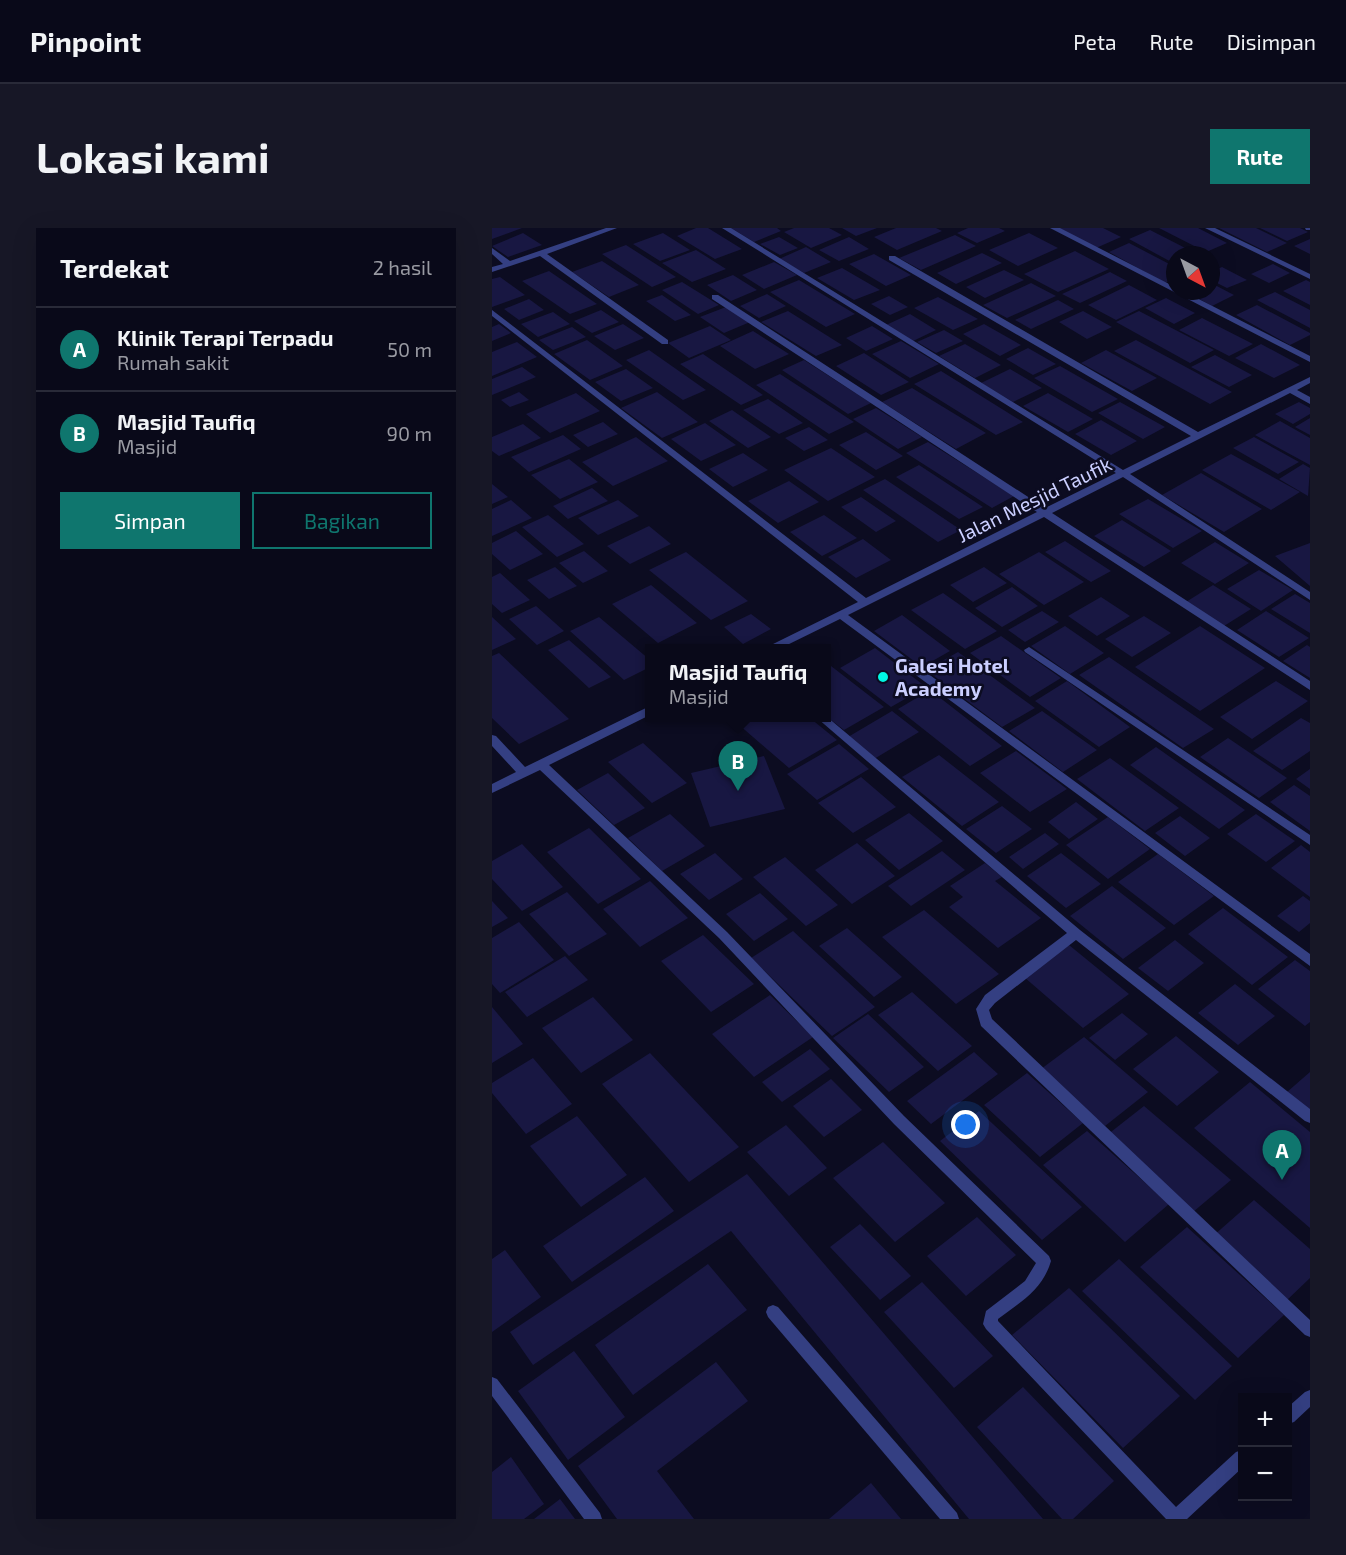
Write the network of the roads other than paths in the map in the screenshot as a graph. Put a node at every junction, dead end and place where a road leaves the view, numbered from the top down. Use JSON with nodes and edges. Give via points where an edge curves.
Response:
{"nodes":[{"id":1,"x":613,"y":228,"type":"edge"},
{"id":2,"x":726,"y":228,"type":"edge"},
{"id":3,"x":1054,"y":228,"type":"edge"},
{"id":4,"x":1209,"y":228,"type":"edge"},
{"id":5,"x":492,"y":250,"type":"edge"},
{"id":6,"x":541,"y":253,"type":"junction"},
{"id":7,"x":892,"y":258,"type":"dead end"},
{"id":8,"x":508,"y":264,"type":"junction"},
{"id":9,"x":492,"y":270,"type":"edge"},
{"id":10,"x":1310,"y":277,"type":"edge"},
{"id":11,"x":1166,"y":285,"type":"edge"},
{"id":12,"x":715,"y":297,"type":"dead end"},
{"id":13,"x":1195,"y":300,"type":"edge"},
{"id":14,"x":492,"y":312,"type":"edge"},
{"id":15,"x":665,"y":342,"type":"dead end"},
{"id":16,"x":1310,"y":359,"type":"edge"},
{"id":17,"x":1310,"y":380,"type":"edge"},
{"id":18,"x":1290,"y":390,"type":"junction"},
{"id":19,"x":1310,"y":401,"type":"edge"},
{"id":20,"x":1199,"y":436,"type":"junction"},
{"id":21,"x":1124,"y":474,"type":"junction"},
{"id":22,"x":1047,"y":513,"type":"junction"},
{"id":23,"x":1310,"y":597,"type":"edge"},
{"id":24,"x":866,"y":602,"type":"junction"},
{"id":25,"x":841,"y":615,"type":"junction"},
{"id":26,"x":781,"y":644,"type":"edge"},
{"id":27,"x":1029,"y":650,"type":"dead end"},
{"id":28,"x":1310,"y":687,"type":"edge"},
{"id":29,"x":645,"y":712,"type":"edge"},
{"id":30,"x":828,"y":722,"type":"edge"},
{"id":31,"x":492,"y":739,"type":"edge"},
{"id":32,"x":541,"y":764,"type":"junction"},
{"id":33,"x":524,"y":773,"type":"junction"},
{"id":34,"x":492,"y":789,"type":"edge"},
{"id":35,"x":1310,"y":842,"type":"edge"},
{"id":36,"x":1076,"y":933,"type":"junction"},
{"id":37,"x":1310,"y":961,"type":"edge"},
{"id":38,"x":1310,"y":1117,"type":"edge"},
{"id":39,"x":773,"y":1312,"type":"dead end"},
{"id":40,"x":1310,"y":1330,"type":"edge"},
{"id":41,"x":492,"y":1384,"type":"edge"},
{"id":42,"x":1310,"y":1397,"type":"edge"},
{"id":43,"x":1292,"y":1413,"type":"edge"},
{"id":44,"x":1238,"y":1462,"type":"edge"},
{"id":45,"x":1175,"y":1518,"type":"edge"},
{"id":46,"x":594,"y":1519,"type":"edge"},
{"id":47,"x":951,"y":1519,"type":"edge"}],
"edges":[{"from":1,"to":6,"type":"street"},
{"from":2,"to":21,"type":"street"},
{"from":3,"to":11,"type":"street"},
{"from":4,"to":10,"type":"street"},
{"from":5,"to":8,"type":"street"},
{"from":6,"to":8,"type":"street"},
{"from":6,"to":15,"type":"street"},
{"from":7,"to":20,"type":"street"},
{"from":8,"to":9,"type":"street"},
{"from":12,"to":22,"type":"street"},
{"from":13,"to":16,"type":"street"},
{"from":14,"to":24,"type":"street"},
{"from":17,"to":18,"type":"street","name":"Jalan Mesjid Taufik"},
{"from":18,"to":19,"type":"street"},
{"from":18,"to":20,"type":"street","name":"Jalan Mesjid Taufik"},
{"from":20,"to":21,"type":"street","name":"Jalan Mesjid Taufik"},
{"from":21,"to":22,"type":"street","name":"Jalan Mesjid Taufik"},
{"from":21,"to":23,"type":"street"},
{"from":22,"to":24,"type":"street","name":"Jalan Mesjid Taufik"},
{"from":22,"to":28,"type":"street"},
{"from":24,"to":25,"type":"street","name":"Jalan Mesjid Taufik"},
{"from":25,"to":26,"type":"street","name":"Jalan Mesjid Taufik"},
{"from":25,"to":37,"type":"street"},
{"from":27,"to":35,"type":"street"},
{"from":29,"to":32,"type":"street"},
{"from":30,"to":36,"type":"street"},
{"from":31,"to":33,"type":"street"},
{"from":32,"to":33,"type":"street"},
{"from":32,"to":45,"type":"street","via":[[723,935],[899,1120],[1044,1261],[1037,1280],[991,1316],[991,1324]]},
{"from":33,"to":34,"type":"street"},
{"from":36,"to":38,"type":"street"},
{"from":36,"to":40,"type":"street","via":[[990,999],[982,1009],[986,1022]]},
{"from":39,"to":47,"type":"street"},
{"from":41,"to":46,"type":"street"},
{"from":42,"to":43,"type":"street"},
{"from":44,"to":45,"type":"street"}]}
